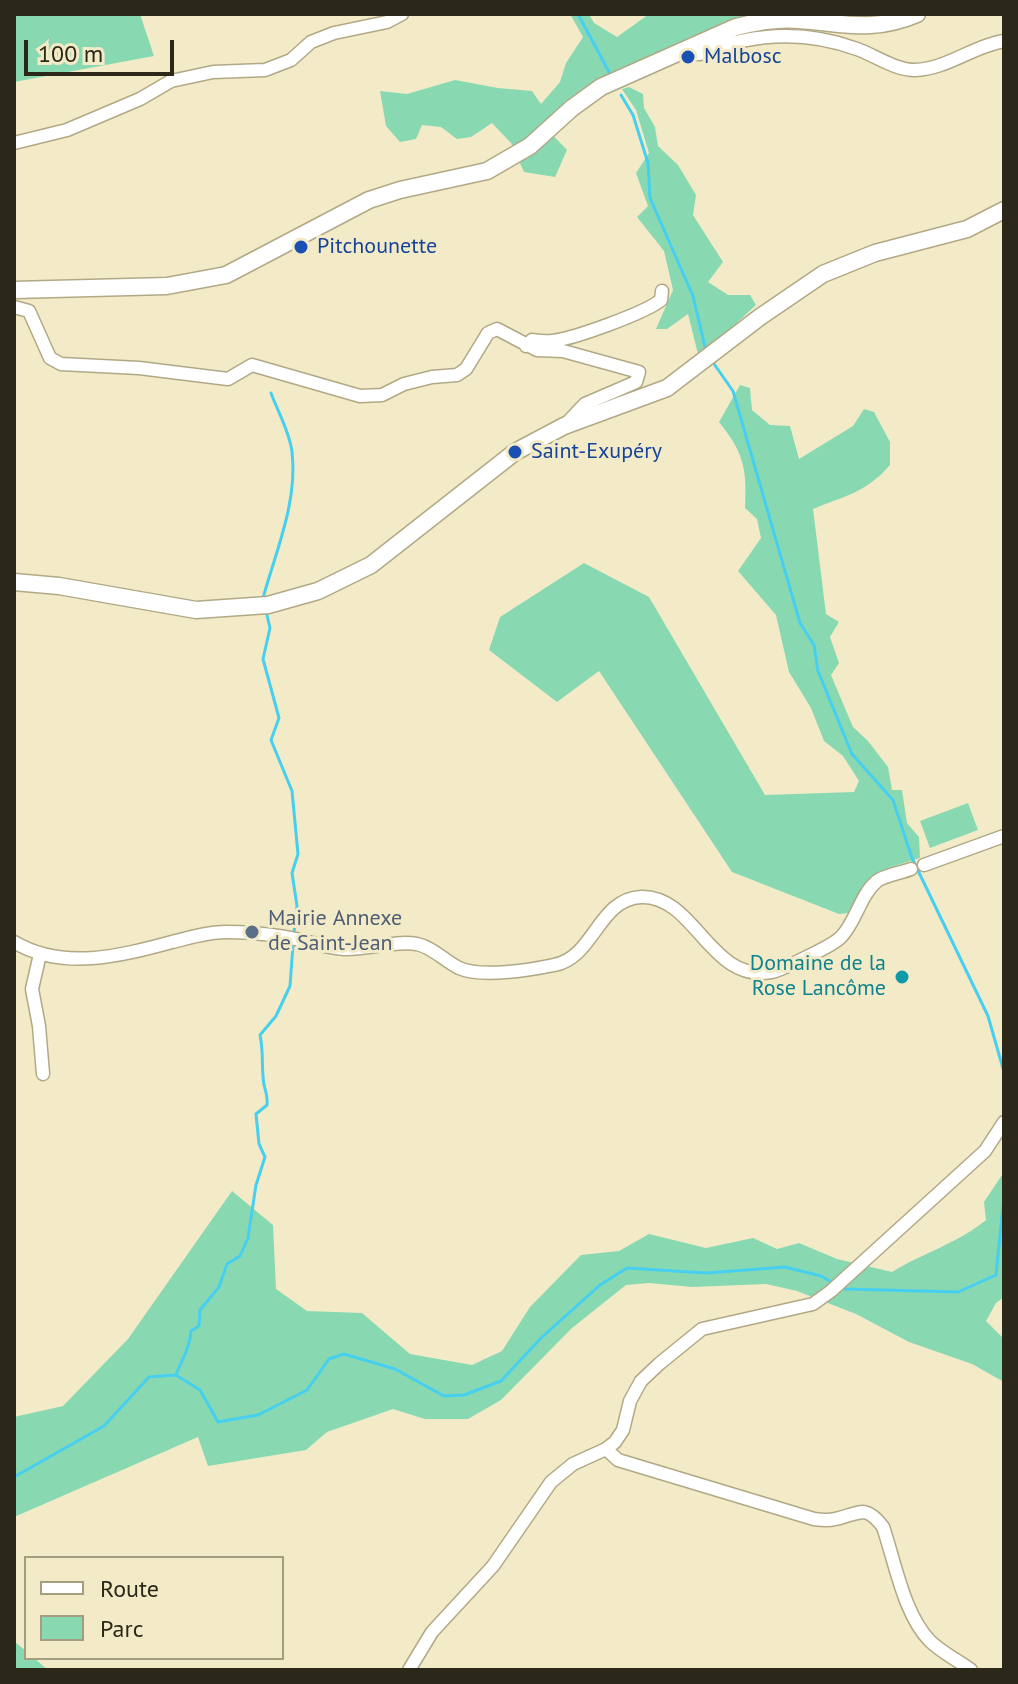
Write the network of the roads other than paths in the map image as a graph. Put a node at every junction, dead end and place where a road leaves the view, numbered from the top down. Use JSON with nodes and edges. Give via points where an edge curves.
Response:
{"nodes":[{"id":1,"x":402,"y":14,"type":"edge"},
{"id":2,"x":917,"y":14,"type":"edge"},
{"id":3,"x":1004,"y":41,"type":"edge"},
{"id":4,"x":693,"y":46,"type":"junction"},
{"id":5,"x":14,"y":143,"type":"edge"},
{"id":6,"x":1004,"y":210,"type":"edge"},
{"id":7,"x":14,"y":290,"type":"edge"},
{"id":8,"x":662,"y":291,"type":"dead end"},
{"id":9,"x":14,"y":307,"type":"edge"},
{"id":10,"x":526,"y":346,"type":"junction"},
{"id":11,"x":564,"y":426,"type":"junction"},
{"id":12,"x":14,"y":582,"type":"edge"},
{"id":13,"x":1004,"y":836,"type":"edge"},
{"id":14,"x":14,"y":942,"type":"edge"},
{"id":15,"x":40,"y":954,"type":"junction"},
{"id":16,"x":43,"y":1074,"type":"dead end"},
{"id":17,"x":1004,"y":1122,"type":"edge"},
{"id":18,"x":606,"y":1449,"type":"junction"},
{"id":19,"x":409,"y":1670,"type":"edge"},
{"id":20,"x":971,"y":1670,"type":"edge"}],
"edges":[{"from":1,"to":5,"type":"street","via":[[311,42],[291,60],[265,70],[213,72],[171,81],[67,130]]},
{"from":2,"to":4,"type":"main road","via":[[865,27],[797,20],[754,23]]},
{"from":3,"to":4,"type":"street","via":[[912,70],[817,37],[731,41],[700,54]]},
{"from":4,"to":7,"type":"main road","via":[[587,95],[530,146],[487,171],[369,200],[226,275],[167,286]]},
{"from":6,"to":11,"type":"main road","via":[[967,229],[875,253],[823,274],[667,388]]},
{"from":8,"to":10,"type":"street","via":[[661,300],[636,314],[550,342],[532,340]]},
{"from":9,"to":10,"type":"street","via":[[29,311],[50,358],[61,364],[228,379],[252,365],[360,396],[457,375],[488,333],[497,329]]},
{"from":10,"to":11,"type":"street","via":[[639,372],[636,382],[585,404]]},
{"from":11,"to":12,"type":"main road","via":[[515,452],[371,565],[295,599],[196,610]]},
{"from":13,"to":15,"type":"street","via":[[878,880],[842,937],[772,972],[732,965],[678,912],[643,897],[610,910],[585,944],[558,965],[482,973],[462,970],[416,944],[347,949],[226,932],[124,955],[84,959]]},
{"from":14,"to":15,"type":"street"},
{"from":15,"to":16,"type":"street","via":[[32,989]]},
{"from":17,"to":18,"type":"street","via":[[985,1151],[813,1304],[702,1329],[641,1381],[623,1430]]},
{"from":18,"to":19,"type":"street","via":[[573,1464],[551,1482],[493,1566],[432,1632]]},
{"from":18,"to":20,"type":"street","via":[[618,1460],[814,1519],[833,1520],[861,1510],[875,1516],[920,1630]]}]}
